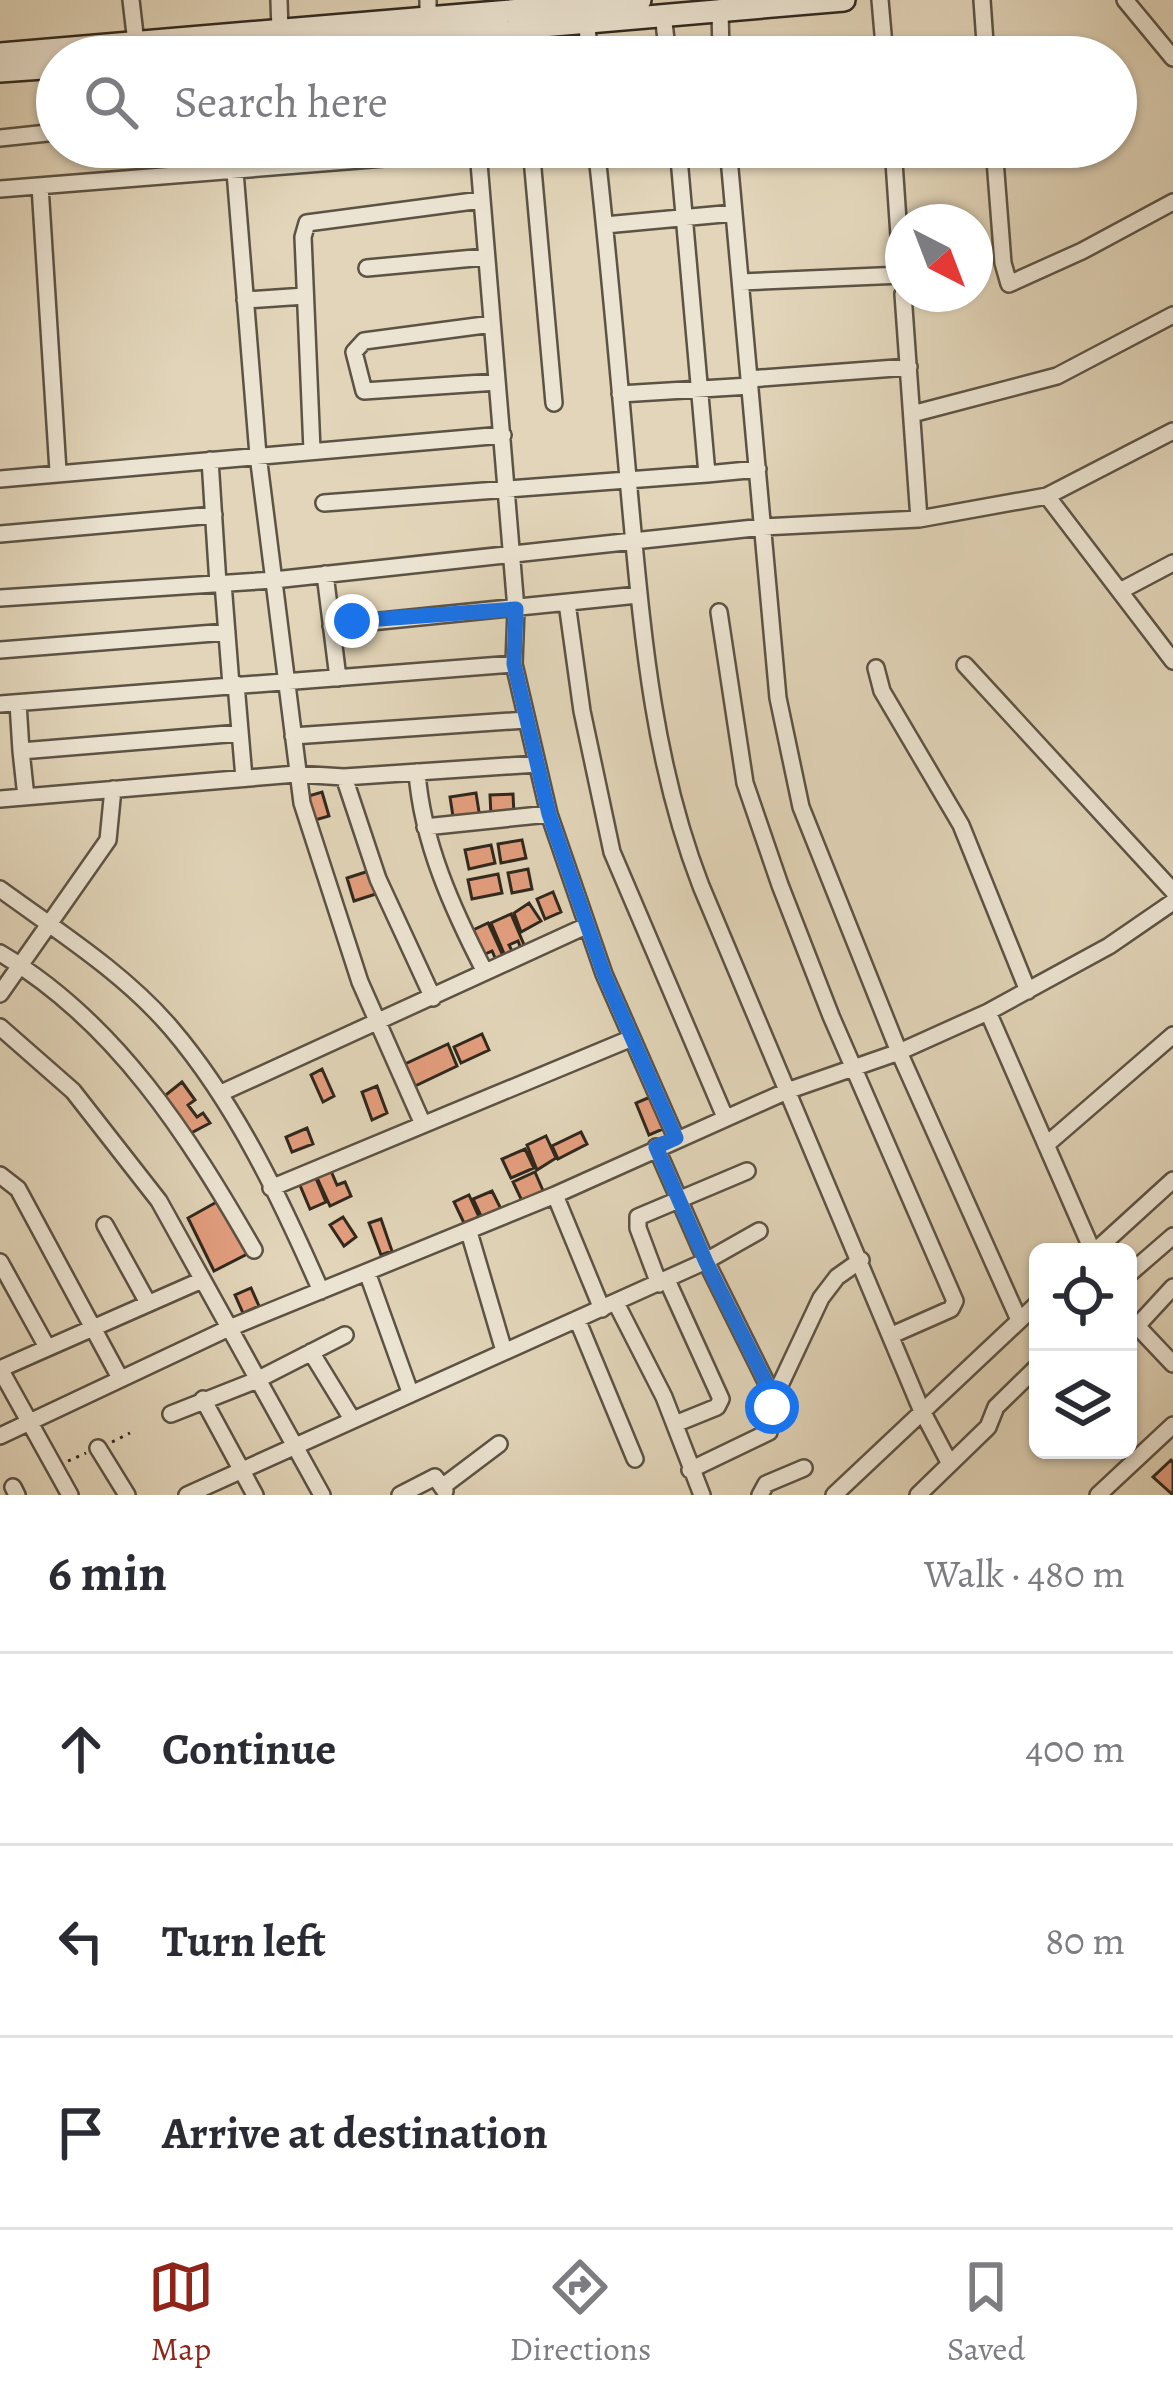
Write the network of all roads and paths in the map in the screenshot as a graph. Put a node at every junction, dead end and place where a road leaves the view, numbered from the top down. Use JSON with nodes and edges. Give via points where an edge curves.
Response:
{"nodes":[{"id":1,"x":131,"y":0,"type":"edge"},
{"id":2,"x":279,"y":0,"type":"edge"},
{"id":3,"x":640,"y":0,"type":"edge"},
{"id":4,"x":844,"y":0,"type":"edge"},
{"id":5,"x":880,"y":0,"type":"edge"},
{"id":6,"x":982,"y":0,"type":"edge"},
{"id":7,"x":1125,"y":0,"type":"edge"},
{"id":8,"x":720,"y":8,"type":"junction"},
{"id":9,"x":428,"y":10,"type":"edge"},
{"id":10,"x":566,"y":12,"type":"edge"},
{"id":11,"x":663,"y":14,"type":"junction"},
{"id":12,"x":524,"y":28,"type":"junction"},
{"id":13,"x":280,"y":32,"type":"junction"},
{"id":14,"x":135,"y":36,"type":"edge"},
{"id":15,"x":267,"y":36,"type":"edge"},
{"id":16,"x":410,"y":36,"type":"edge"},
{"id":17,"x":525,"y":36,"type":"edge"},
{"id":18,"x":666,"y":36,"type":"edge"},
{"id":19,"x":721,"y":36,"type":"edge"},
{"id":20,"x":883,"y":36,"type":"edge"},
{"id":21,"x":985,"y":36,"type":"edge"},
{"id":22,"x":36,"y":51,"type":"edge"},
{"id":23,"x":0,"y":54,"type":"edge"},
{"id":24,"x":1173,"y":58,"type":"edge"},
{"id":25,"x":36,"y":68,"type":"edge"},
{"id":26,"x":0,"y":71,"type":"edge"},
{"id":27,"x":36,"y":134,"type":"edge"},
{"id":28,"x":0,"y":138,"type":"edge"},
{"id":29,"x":236,"y":168,"type":"edge"},
{"id":30,"x":274,"y":168,"type":"edge"},
{"id":31,"x":479,"y":168,"type":"edge"},
{"id":32,"x":528,"y":168,"type":"edge"},
{"id":33,"x":598,"y":168,"type":"edge"},
{"id":34,"x":680,"y":168,"type":"edge"},
{"id":35,"x":730,"y":168,"type":"edge"},
{"id":36,"x":894,"y":168,"type":"edge"},
{"id":37,"x":996,"y":168,"type":"edge"},
{"id":38,"x":236,"y":171,"type":"junction"},
{"id":39,"x":40,"y":186,"type":"junction"},
{"id":40,"x":0,"y":189,"type":"edge"},
{"id":41,"x":481,"y":200,"type":"junction"},
{"id":42,"x":1173,"y":202,"type":"edge"},
{"id":43,"x":897,"y":204,"type":"edge"},
{"id":44,"x":734,"y":213,"type":"junction"},
{"id":45,"x":685,"y":215,"type":"junction"},
{"id":46,"x":605,"y":225,"type":"junction"},
{"id":47,"x":484,"y":256,"type":"junction"},
{"id":48,"x":367,"y":268,"type":"dead end"},
{"id":49,"x":885,"y":276,"type":"edge"},
{"id":50,"x":741,"y":282,"type":"junction"},
{"id":51,"x":305,"y":296,"type":"junction"},
{"id":52,"x":245,"y":301,"type":"junction"},
{"id":53,"x":905,"y":312,"type":"edge"},
{"id":54,"x":1173,"y":315,"type":"edge"},
{"id":55,"x":492,"y":324,"type":"junction"},
{"id":56,"x":909,"y":367,"type":"junction"},
{"id":57,"x":497,"y":382,"type":"junction"},
{"id":58,"x":750,"y":382,"type":"junction"},
{"id":59,"x":700,"y":389,"type":"junction"},
{"id":60,"x":620,"y":394,"type":"junction"},
{"id":61,"x":554,"y":403,"type":"dead end"},
{"id":62,"x":912,"y":414,"type":"junction"},
{"id":63,"x":1173,"y":431,"type":"edge"},
{"id":64,"x":503,"y":435,"type":"junction"},
{"id":65,"x":312,"y":450,"type":"junction"},
{"id":66,"x":258,"y":455,"type":"junction"},
{"id":67,"x":210,"y":460,"type":"junction"},
{"id":68,"x":758,"y":469,"type":"junction"},
{"id":69,"x":58,"y":471,"type":"junction"},
{"id":70,"x":707,"y":474,"type":"junction"},
{"id":71,"x":0,"y":479,"type":"edge"},
{"id":72,"x":628,"y":481,"type":"junction"},
{"id":73,"x":504,"y":491,"type":"junction"},
{"id":74,"x":1047,"y":496,"type":"junction"},
{"id":75,"x":324,"y":502,"type":"dead end"},
{"id":76,"x":214,"y":515,"type":"junction"},
{"id":77,"x":920,"y":519,"type":"junction"},
{"id":78,"x":763,"y":527,"type":"junction"},
{"id":79,"x":0,"y":534,"type":"edge"},
{"id":80,"x":633,"y":539,"type":"junction"},
{"id":81,"x":511,"y":555,"type":"junction"},
{"id":82,"x":1173,"y":563,"type":"edge"},
{"id":83,"x":325,"y":574,"type":"junction"},
{"id":84,"x":274,"y":580,"type":"junction"},
{"id":85,"x":221,"y":583,"type":"junction"},
{"id":86,"x":1120,"y":591,"type":"junction"},
{"id":87,"x":638,"y":595,"type":"junction"},
{"id":88,"x":0,"y":598,"type":"edge"},
{"id":89,"x":567,"y":603,"type":"junction"},
{"id":90,"x":516,"y":609,"type":"junction"},
{"id":91,"x":719,"y":612,"type":"dead end"},
{"id":92,"x":332,"y":626,"type":"junction"},
{"id":93,"x":227,"y":632,"type":"junction"},
{"id":94,"x":0,"y":650,"type":"edge"},
{"id":95,"x":1173,"y":662,"type":"edge"},
{"id":96,"x":514,"y":664,"type":"junction"},
{"id":97,"x":965,"y":665,"type":"dead end"},
{"id":98,"x":876,"y":668,"type":"dead end"},
{"id":99,"x":338,"y":678,"type":"junction"},
{"id":100,"x":285,"y":681,"type":"junction"},
{"id":101,"x":234,"y":684,"type":"junction"},
{"id":102,"x":9,"y":703,"type":"edge"},
{"id":103,"x":526,"y":719,"type":"junction"},
{"id":104,"x":240,"y":733,"type":"junction"},
{"id":105,"x":293,"y":736,"type":"junction"},
{"id":106,"x":21,"y":751,"type":"junction"},
{"id":107,"x":537,"y":764,"type":"junction"},
{"id":108,"x":417,"y":772,"type":"junction"},
{"id":109,"x":296,"y":774,"type":"junction"},
{"id":110,"x":344,"y":777,"type":"junction"},
{"id":111,"x":244,"y":778,"type":"junction"},
{"id":112,"x":113,"y":789,"type":"junction"},
{"id":113,"x":26,"y":796,"type":"junction"},
{"id":114,"x":0,"y":799,"type":"edge"},
{"id":115,"x":549,"y":814,"type":"junction"},
{"id":116,"x":425,"y":827,"type":"junction"},
{"id":117,"x":0,"y":890,"type":"edge"},
{"id":118,"x":1173,"y":891,"type":"edge"},
{"id":119,"x":1173,"y":902,"type":"edge"},
{"id":120,"x":50,"y":925,"type":"junction"},
{"id":121,"x":586,"y":926,"type":"junction"},
{"id":122,"x":0,"y":953,"type":"edge"},
{"id":123,"x":21,"y":965,"type":"junction"},
{"id":124,"x":485,"y":972,"type":"junction"},
{"id":125,"x":1028,"y":991,"type":"junction"},
{"id":126,"x":0,"y":994,"type":"edge"},
{"id":127,"x":433,"y":998,"type":"junction"},
{"id":128,"x":988,"y":1012,"type":"junction"},
{"id":129,"x":379,"y":1024,"type":"junction"},
{"id":130,"x":0,"y":1027,"type":"edge"},
{"id":131,"x":1173,"y":1035,"type":"edge"},
{"id":132,"x":632,"y":1038,"type":"junction"},
{"id":133,"x":898,"y":1052,"type":"junction"},
{"id":134,"x":853,"y":1068,"type":"junction"},
{"id":135,"x":787,"y":1090,"type":"junction"},
{"id":136,"x":221,"y":1093,"type":"junction"},
{"id":137,"x":725,"y":1117,"type":"junction"},
{"id":138,"x":422,"y":1122,"type":"junction"},
{"id":139,"x":676,"y":1138,"type":"junction"},
{"id":140,"x":1046,"y":1145,"type":"junction"},
{"id":141,"x":656,"y":1147,"type":"junction"},
{"id":142,"x":747,"y":1171,"type":"dead end"},
{"id":143,"x":0,"y":1175,"type":"edge"},
{"id":144,"x":1173,"y":1180,"type":"edge"},
{"id":145,"x":272,"y":1188,"type":"junction"},
{"id":146,"x":555,"y":1195,"type":"junction"},
{"id":147,"x":678,"y":1198,"type":"junction"},
{"id":148,"x":105,"y":1225,"type":"dead end"},
{"id":149,"x":759,"y":1231,"type":"dead end"},
{"id":150,"x":469,"y":1232,"type":"junction"},
{"id":151,"x":1173,"y":1235,"type":"edge"},
{"id":152,"x":1090,"y":1243,"type":"edge"},
{"id":153,"x":1104,"y":1243,"type":"edge"},
{"id":154,"x":254,"y":1250,"type":"dead end"},
{"id":155,"x":861,"y":1260,"type":"junction"},
{"id":156,"x":0,"y":1262,"type":"edge"},
{"id":157,"x":706,"y":1262,"type":"junction"},
{"id":158,"x":1137,"y":1267,"type":"edge"},
{"id":159,"x":367,"y":1272,"type":"junction"},
{"id":160,"x":202,"y":1280,"type":"junction"},
{"id":161,"x":663,"y":1282,"type":"junction"},
{"id":162,"x":1173,"y":1288,"type":"edge"},
{"id":163,"x":321,"y":1291,"type":"junction"},
{"id":164,"x":148,"y":1303,"type":"junction"},
{"id":165,"x":609,"y":1306,"type":"junction"},
{"id":166,"x":1029,"y":1311,"type":"edge"},
{"id":167,"x":577,"y":1319,"type":"junction"},
{"id":168,"x":1019,"y":1320,"type":"junction"},
{"id":169,"x":92,"y":1327,"type":"junction"},
{"id":170,"x":227,"y":1329,"type":"junction"},
{"id":171,"x":345,"y":1335,"type":"dead end"},
{"id":172,"x":892,"y":1335,"type":"junction"},
{"id":173,"x":47,"y":1347,"type":"junction"},
{"id":174,"x":504,"y":1351,"type":"junction"},
{"id":175,"x":311,"y":1352,"type":"junction"},
{"id":176,"x":1173,"y":1364,"type":"edge"},
{"id":177,"x":0,"y":1369,"type":"edge"},
{"id":178,"x":1029,"y":1375,"type":"edge"},
{"id":179,"x":120,"y":1378,"type":"junction"},
{"id":180,"x":257,"y":1380,"type":"junction"},
{"id":181,"x":410,"y":1392,"type":"junction"},
{"id":182,"x":774,"y":1398,"type":"junction"},
{"id":183,"x":202,"y":1399,"type":"junction"},
{"id":184,"x":921,"y":1409,"type":"junction"},
{"id":185,"x":171,"y":1414,"type":"dead end"},
{"id":186,"x":29,"y":1419,"type":"junction"},
{"id":187,"x":352,"y":1419,"type":"junction"},
{"id":188,"x":676,"y":1424,"type":"junction"},
{"id":189,"x":1173,"y":1424,"type":"edge"},
{"id":190,"x":0,"y":1436,"type":"edge"},
{"id":191,"x":499,"y":1444,"type":"dead end"},
{"id":192,"x":295,"y":1445,"type":"junction"},
{"id":193,"x":98,"y":1448,"type":"dead end"},
{"id":194,"x":635,"y":1459,"type":"dead end"},
{"id":195,"x":950,"y":1464,"type":"junction"},
{"id":196,"x":804,"y":1468,"type":"dead end"},
{"id":197,"x":242,"y":1470,"type":"junction"},
{"id":198,"x":690,"y":1470,"type":"junction"},
{"id":199,"x":938,"y":1487,"type":"edge"},
{"id":200,"x":445,"y":1491,"type":"edge"},
{"id":201,"x":70,"y":1495,"type":"edge"},
{"id":202,"x":128,"y":1495,"type":"edge"},
{"id":203,"x":187,"y":1495,"type":"edge"},
{"id":204,"x":255,"y":1495,"type":"edge"},
{"id":205,"x":322,"y":1495,"type":"edge"},
{"id":206,"x":400,"y":1495,"type":"edge"},
{"id":207,"x":702,"y":1495,"type":"edge"},
{"id":208,"x":760,"y":1495,"type":"edge"},
{"id":209,"x":834,"y":1495,"type":"edge"},
{"id":210,"x":918,"y":1495,"type":"edge"},
{"id":211,"x":1098,"y":1495,"type":"edge"}],
"edges":[{"from":1,"to":14,"type":"street"},
{"from":2,"to":13,"type":"street"},
{"from":3,"to":10,"type":"street"},
{"from":4,"to":8,"type":"street"},
{"from":5,"to":20,"type":"street"},
{"from":6,"to":21,"type":"street"},
{"from":7,"to":24,"type":"street"},
{"from":8,"to":11,"type":"street"},
{"from":8,"to":19,"type":"street"},
{"from":9,"to":10,"type":"street"},
{"from":9,"to":13,"type":"street"},
{"from":10,"to":11,"type":"street"},
{"from":10,"to":12,"type":"street"},
{"from":11,"to":18,"type":"street"},
{"from":12,"to":16,"type":"street"},
{"from":12,"to":17,"type":"street"},
{"from":13,"to":15,"type":"street"},
{"from":22,"to":23,"type":"street"},
{"from":25,"to":26,"type":"street"},
{"from":27,"to":28,"type":"street"},
{"from":29,"to":38,"type":"street"},
{"from":30,"to":38,"type":"street"},
{"from":31,"to":41,"type":"street"},
{"from":32,"to":61,"type":"street"},
{"from":33,"to":46,"type":"street"},
{"from":34,"to":45,"type":"street"},
{"from":35,"to":44,"type":"street"},
{"from":36,"to":43,"type":"street"},
{"from":37,"to":42,"type":"street","via":[[1009,284]]},
{"from":38,"to":39,"type":"street"},
{"from":38,"to":52,"type":"street"},
{"from":39,"to":40,"type":"street"},
{"from":39,"to":69,"type":"street"},
{"from":41,"to":47,"type":"street"},
{"from":41,"to":51,"type":"street","via":[[311,220],[303,237]]},
{"from":44,"to":45,"type":"street"},
{"from":44,"to":50,"type":"street"},
{"from":45,"to":46,"type":"street"},
{"from":45,"to":59,"type":"street"},
{"from":46,"to":60,"type":"street"},
{"from":47,"to":48,"type":"street"},
{"from":47,"to":55,"type":"street"},
{"from":49,"to":50,"type":"street"},
{"from":50,"to":58,"type":"street"},
{"from":51,"to":52,"type":"street"},
{"from":51,"to":65,"type":"street"},
{"from":52,"to":66,"type":"street"},
{"from":53,"to":56,"type":"street"},
{"from":54,"to":62,"type":"street","via":[[1057,376]]},
{"from":55,"to":57,"type":"street"},
{"from":55,"to":57,"type":"street","via":[[364,341],[354,352],[364,392]]},
{"from":56,"to":58,"type":"street"},
{"from":56,"to":62,"type":"street"},
{"from":57,"to":64,"type":"street"},
{"from":58,"to":59,"type":"street"},
{"from":58,"to":68,"type":"street"},
{"from":59,"to":60,"type":"street"},
{"from":59,"to":70,"type":"street"},
{"from":60,"to":72,"type":"street"},
{"from":62,"to":77,"type":"street"},
{"from":63,"to":74,"type":"street"},
{"from":64,"to":65,"type":"street"},
{"from":64,"to":73,"type":"street"},
{"from":65,"to":66,"type":"street"},
{"from":66,"to":67,"type":"street"},
{"from":66,"to":84,"type":"street"},
{"from":67,"to":69,"type":"street"},
{"from":67,"to":76,"type":"street"},
{"from":68,"to":70,"type":"street"},
{"from":68,"to":78,"type":"street"},
{"from":69,"to":71,"type":"street"},
{"from":70,"to":72,"type":"street"},
{"from":72,"to":73,"type":"street"},
{"from":72,"to":80,"type":"street"},
{"from":73,"to":75,"type":"street"},
{"from":73,"to":81,"type":"street"},
{"from":74,"to":77,"type":"street"},
{"from":74,"to":86,"type":"street"},
{"from":76,"to":79,"type":"street"},
{"from":76,"to":85,"type":"street"},
{"from":77,"to":78,"type":"street"},
{"from":78,"to":80,"type":"street"},
{"from":78,"to":133,"type":"street","via":[[778,698],[801,807]]},
{"from":80,"to":81,"type":"street"},
{"from":80,"to":87,"type":"street"},
{"from":81,"to":83,"type":"street"},
{"from":81,"to":90,"type":"street"},
{"from":82,"to":86,"type":"street"},
{"from":83,"to":84,"type":"street"},
{"from":83,"to":92,"type":"street"},
{"from":84,"to":85,"type":"street"},
{"from":84,"to":100,"type":"street"},
{"from":85,"to":88,"type":"street"},
{"from":85,"to":93,"type":"street"},
{"from":86,"to":95,"type":"street"},
{"from":87,"to":89,"type":"street"},
{"from":87,"to":135,"type":"street","via":[[653,719],[677,819]]},
{"from":89,"to":90,"type":"street"},
{"from":89,"to":137,"type":"street","via":[[612,852]]},
{"from":90,"to":92,"type":"street"},
{"from":90,"to":96,"type":"street"},
{"from":91,"to":134,"type":"street","via":[[745,783]]},
{"from":92,"to":99,"type":"street"},
{"from":93,"to":94,"type":"street"},
{"from":93,"to":101,"type":"street"},
{"from":96,"to":99,"type":"street"},
{"from":96,"to":103,"type":"street"},
{"from":97,"to":118,"type":"street"},
{"from":98,"to":125,"type":"street","via":[[881,691],[961,825]]},
{"from":99,"to":100,"type":"street"},
{"from":100,"to":101,"type":"street"},
{"from":100,"to":105,"type":"street"},
{"from":101,"to":102,"type":"street"},
{"from":101,"to":104,"type":"street"},
{"from":102,"to":106,"type":"street"},
{"from":103,"to":105,"type":"street"},
{"from":103,"to":107,"type":"street"},
{"from":104,"to":106,"type":"street"},
{"from":104,"to":111,"type":"street"},
{"from":105,"to":109,"type":"street"},
{"from":106,"to":113,"type":"street"},
{"from":107,"to":108,"type":"street"},
{"from":107,"to":115,"type":"street"},
{"from":108,"to":110,"type":"street"},
{"from":108,"to":116,"type":"street"},
{"from":109,"to":110,"type":"street"},
{"from":109,"to":111,"type":"street"},
{"from":109,"to":129,"type":"street","via":[[335,915]]},
{"from":110,"to":127,"type":"street","via":[[378,879]]},
{"from":111,"to":112,"type":"street"},
{"from":112,"to":113,"type":"street"},
{"from":112,"to":120,"type":"street","via":[[108,840]]},
{"from":113,"to":114,"type":"street"},
{"from":115,"to":116,"type":"street"},
{"from":115,"to":121,"type":"street"},
{"from":116,"to":124,"type":"street"},
{"from":117,"to":120,"type":"street"},
{"from":119,"to":125,"type":"street"},
{"from":120,"to":123,"type":"street"},
{"from":120,"to":136,"type":"street","via":[[169,1026]]},
{"from":121,"to":124,"type":"street"},
{"from":121,"to":132,"type":"street"},
{"from":122,"to":123,"type":"street"},
{"from":123,"to":126,"type":"street"},
{"from":123,"to":154,"type":"street","via":[[139,1074],[205,1164]]},
{"from":124,"to":127,"type":"street"},
{"from":125,"to":128,"type":"street"},
{"from":127,"to":129,"type":"street"},
{"from":128,"to":133,"type":"street"},
{"from":128,"to":140,"type":"street"},
{"from":129,"to":136,"type":"street"},
{"from":129,"to":138,"type":"street"},
{"from":130,"to":160,"type":"street","via":[[73,1091],[159,1202]]},
{"from":131,"to":140,"type":"street"},
{"from":132,"to":138,"type":"street"},
{"from":132,"to":139,"type":"street"},
{"from":133,"to":134,"type":"street"},
{"from":133,"to":168,"type":"street"},
{"from":134,"to":135,"type":"street"},
{"from":134,"to":172,"type":"street","via":[[955,1301]]},
{"from":135,"to":137,"type":"street"},
{"from":135,"to":155,"type":"street"},
{"from":136,"to":145,"type":"street"},
{"from":137,"to":139,"type":"street"},
{"from":138,"to":145,"type":"street"},
{"from":139,"to":141,"type":"street"},
{"from":140,"to":152,"type":"street"},
{"from":141,"to":146,"type":"street"},
{"from":141,"to":147,"type":"street"},
{"from":142,"to":147,"type":"street"},
{"from":143,"to":169,"type":"street","via":[[18,1189]]},
{"from":144,"to":153,"type":"street"},
{"from":145,"to":163,"type":"street","via":[[289,1239]]},
{"from":146,"to":150,"type":"street"},
{"from":146,"to":165,"type":"street"},
{"from":147,"to":157,"type":"street"},
{"from":147,"to":161,"type":"street","via":[[638,1217]]},
{"from":148,"to":164,"type":"street"},
{"from":149,"to":157,"type":"street"},
{"from":150,"to":159,"type":"street"},
{"from":150,"to":174,"type":"street"},
{"from":151,"to":158,"type":"street"},
{"from":155,"to":172,"type":"street"},
{"from":155,"to":182,"type":"street","via":[[821,1298]]},
{"from":156,"to":173,"type":"street"},
{"from":157,"to":161,"type":"street"},
{"from":157,"to":182,"type":"street"},
{"from":159,"to":163,"type":"street"},
{"from":159,"to":181,"type":"street"},
{"from":160,"to":164,"type":"street"},
{"from":160,"to":170,"type":"street"},
{"from":161,"to":165,"type":"street"},
{"from":161,"to":188,"type":"street","via":[[722,1400]]},
{"from":162,"to":176,"type":"street","via":[[1137,1326]]},
{"from":163,"to":170,"type":"street"},
{"from":164,"to":169,"type":"street"},
{"from":165,"to":167,"type":"street"},
{"from":165,"to":188,"type":"street"},
{"from":166,"to":168,"type":"street"},
{"from":167,"to":174,"type":"street"},
{"from":167,"to":194,"type":"street"},
{"from":168,"to":184,"type":"street"},
{"from":169,"to":173,"type":"street"},
{"from":169,"to":179,"type":"street"},
{"from":170,"to":179,"type":"street"},
{"from":170,"to":180,"type":"street"},
{"from":171,"to":175,"type":"street"},
{"from":172,"to":184,"type":"street"},
{"from":173,"to":177,"type":"street"},
{"from":174,"to":181,"type":"street"},
{"from":175,"to":180,"type":"street"},
{"from":175,"to":187,"type":"street"},
{"from":177,"to":186,"type":"street"},
{"from":178,"to":195,"type":"street"},
{"from":179,"to":186,"type":"street"},
{"from":180,"to":183,"type":"street"},
{"from":180,"to":192,"type":"street"},
{"from":181,"to":187,"type":"street"},
{"from":182,"to":198,"type":"street","via":[[769,1432]]},
{"from":183,"to":185,"type":"street"},
{"from":183,"to":197,"type":"street"},
{"from":184,"to":195,"type":"street"},
{"from":184,"to":209,"type":"street"},
{"from":186,"to":190,"type":"street"},
{"from":186,"to":201,"type":"street"},
{"from":187,"to":192,"type":"street"},
{"from":188,"to":198,"type":"street"},
{"from":189,"to":211,"type":"street"},
{"from":191,"to":200,"type":"street"},
{"from":192,"to":197,"type":"street"},
{"from":192,"to":205,"type":"street"},
{"from":193,"to":202,"type":"street"},
{"from":195,"to":199,"type":"street"},
{"from":196,"to":208,"type":"street","via":[[766,1484]]},
{"from":197,"to":203,"type":"street"},
{"from":197,"to":204,"type":"street"},
{"from":198,"to":207,"type":"street"},
{"from":199,"to":210,"type":"street"},
{"from":200,"to":206,"type":"street","via":[[435,1477]]}]}
